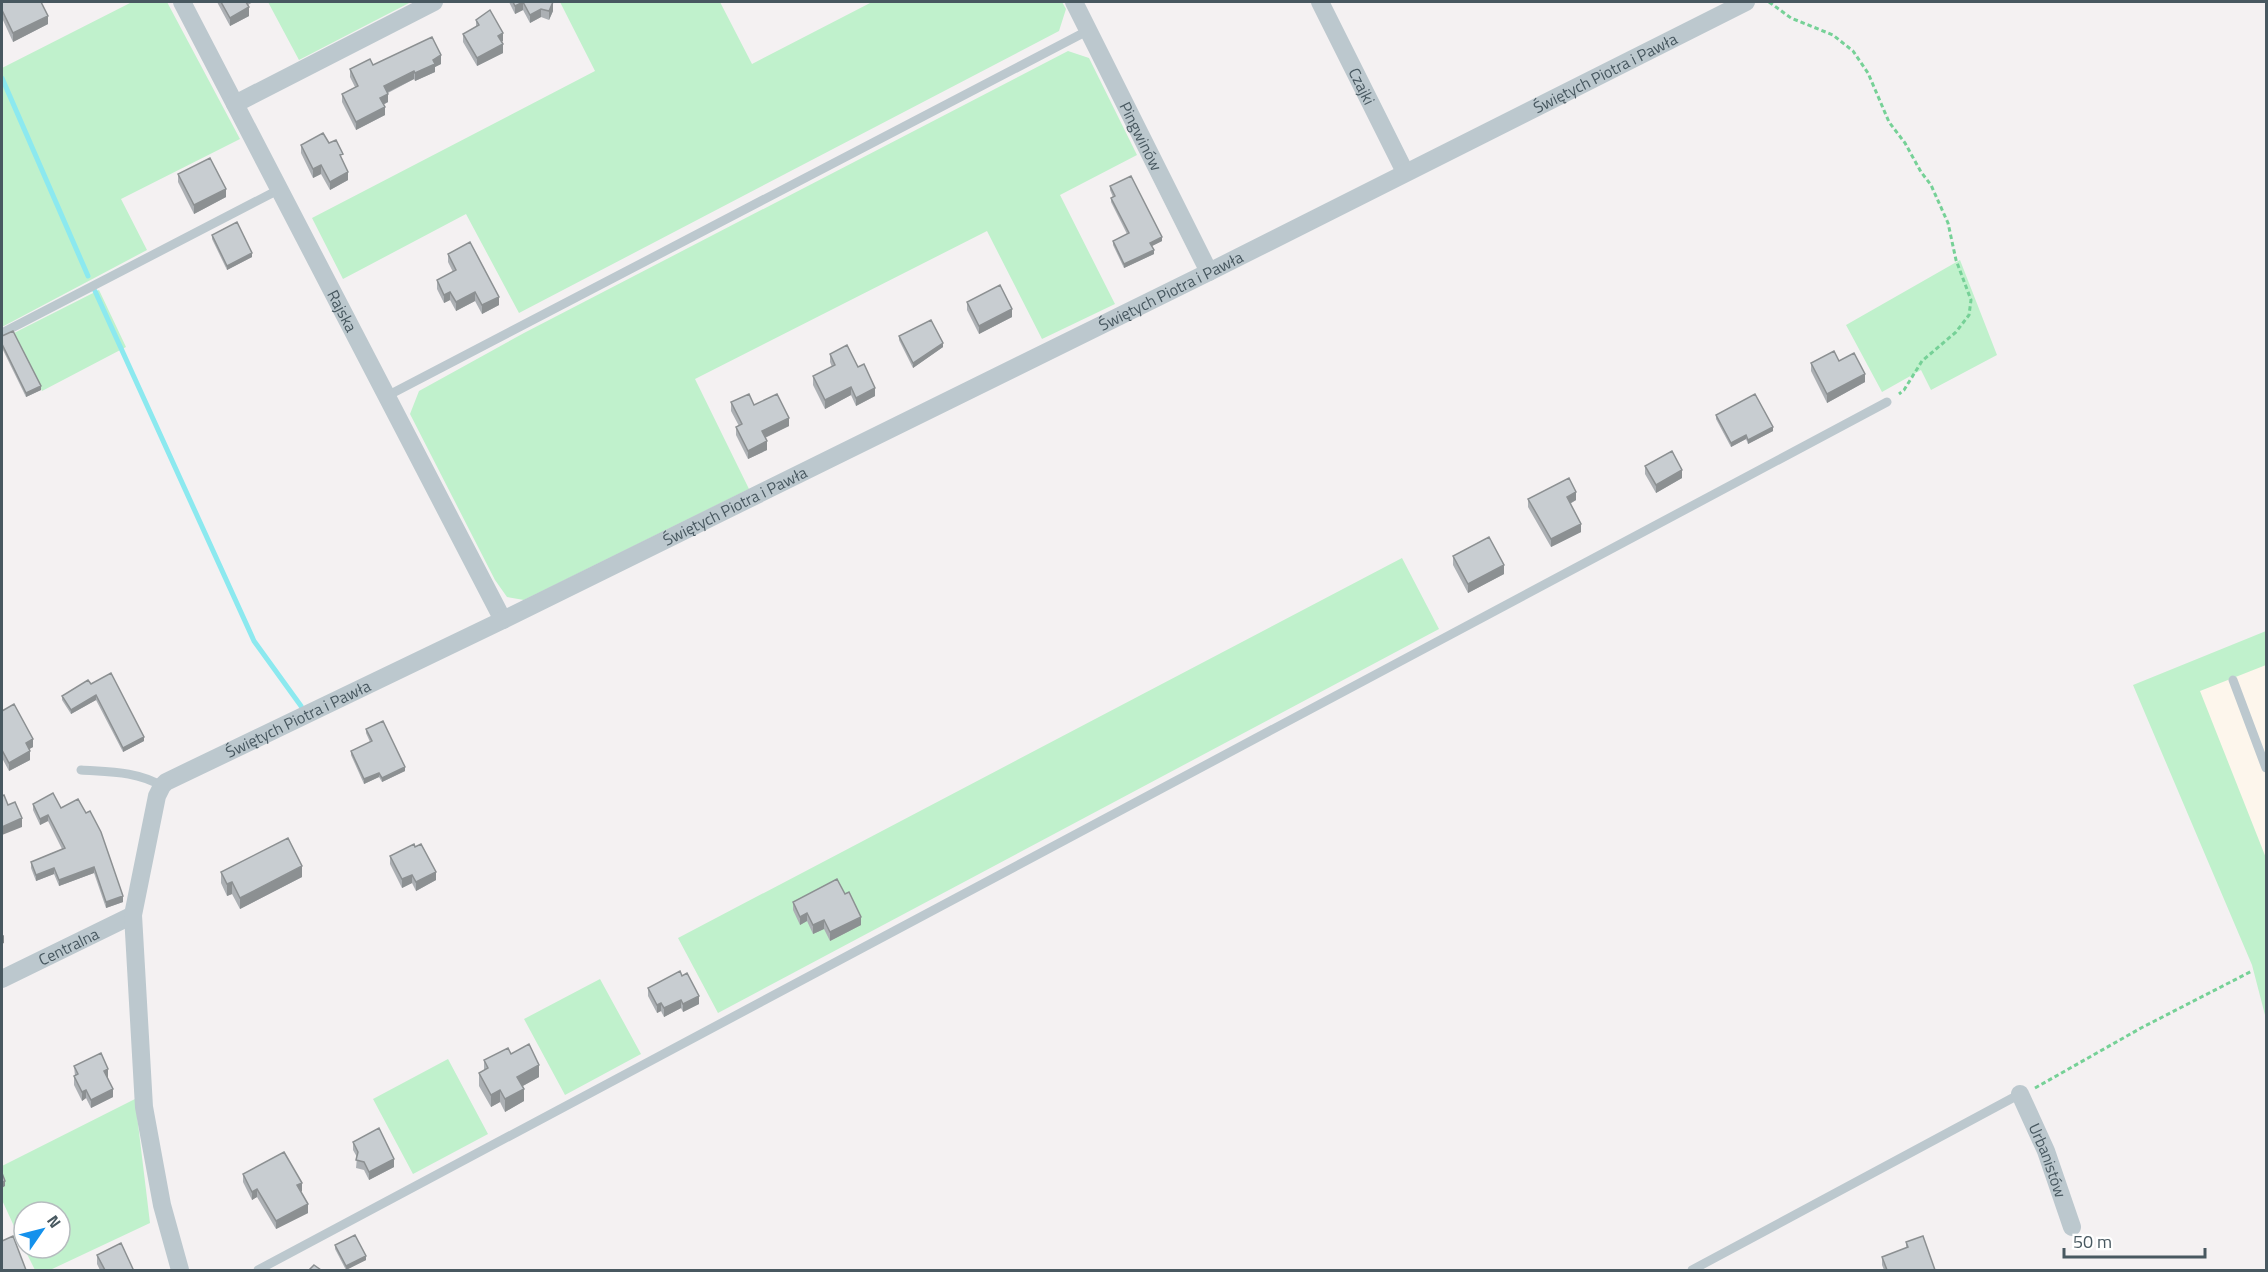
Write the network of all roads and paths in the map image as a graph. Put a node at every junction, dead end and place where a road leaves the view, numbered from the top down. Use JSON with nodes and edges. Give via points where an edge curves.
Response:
{"nodes":[{"id":1,"x":182,"y":2,"type":"edge"},
{"id":2,"x":434,"y":2,"type":"edge"},
{"id":3,"x":1074,"y":2,"type":"edge"},
{"id":4,"x":1320,"y":2,"type":"edge"},
{"id":5,"x":1746,"y":2,"type":"edge"},
{"id":6,"x":1769,"y":2,"type":"edge"},
{"id":7,"x":1089,"y":30,"type":"junction"},
{"id":8,"x":235,"y":104,"type":"junction"},
{"id":9,"x":1405,"y":172,"type":"junction"},
{"id":10,"x":280,"y":189,"type":"junction"},
{"id":11,"x":1209,"y":272,"type":"junction"},
{"id":12,"x":2,"y":333,"type":"edge"},
{"id":13,"x":387,"y":396,"type":"junction"},
{"id":14,"x":1887,"y":402,"type":"joint"},
{"id":15,"x":503,"y":620,"type":"junction"},
{"id":16,"x":2233,"y":680,"type":"dead end"},
{"id":17,"x":2266,"y":768,"type":"edge"},
{"id":18,"x":81,"y":770,"type":"dead end"},
{"id":19,"x":162,"y":786,"type":"junction"},
{"id":20,"x":134,"y":915,"type":"junction"},
{"id":21,"x":2252,"y":971,"type":"dead end"},
{"id":22,"x":2,"y":979,"type":"edge"},
{"id":23,"x":2020,"y":1094,"type":"junction"},
{"id":24,"x":2072,"y":1227,"type":"dead end"},
{"id":25,"x":180,"y":1270,"type":"edge"},
{"id":26,"x":258,"y":1270,"type":"edge"},
{"id":27,"x":1692,"y":1270,"type":"edge"}],
"edges":[{"from":1,"to":8,"type":"street","name":"Rajska"},
{"from":2,"to":8,"type":"street"},
{"from":3,"to":7,"type":"street","name":"Pingwinów"},
{"from":4,"to":9,"type":"street","name":"Czajki"},
{"from":5,"to":9,"type":"street","name":"Świętych Piotra i Pawła"},
{"from":6,"to":14,"type":"path","via":[[1791,18],[1842,41],[1861,62],[1889,122],[1943,209],[1951,233],[1971,308],[1965,322],[1922,361],[1904,390]]},
{"from":7,"to":11,"type":"street","name":"Pingwinów"},
{"from":7,"to":13,"type":"lane"},
{"from":8,"to":10,"type":"street","name":"Rajska"},
{"from":9,"to":11,"type":"street","name":"Świętych Piotra i Pawła"},
{"from":10,"to":12,"type":"lane"},
{"from":10,"to":13,"type":"street","name":"Rajska"},
{"from":11,"to":15,"type":"street","name":"Świętych Piotra i Pawła"},
{"from":13,"to":15,"type":"street","name":"Rajska"},
{"from":14,"to":26,"type":"lane"},
{"from":15,"to":19,"type":"street","name":"Świętych Piotra i Pawła"},
{"from":16,"to":17,"type":"lane"},
{"from":18,"to":19,"type":"lane","via":[[131,773]]},
{"from":19,"to":20,"type":"street"},
{"from":20,"to":22,"type":"street","name":"Centralna"},
{"from":20,"to":25,"type":"street","via":[[144,1107],[162,1205]]},
{"from":21,"to":23,"type":"path"},
{"from":23,"to":24,"type":"street","name":"Urbanistów","via":[[2046,1151]]},
{"from":23,"to":27,"type":"lane"}]}
